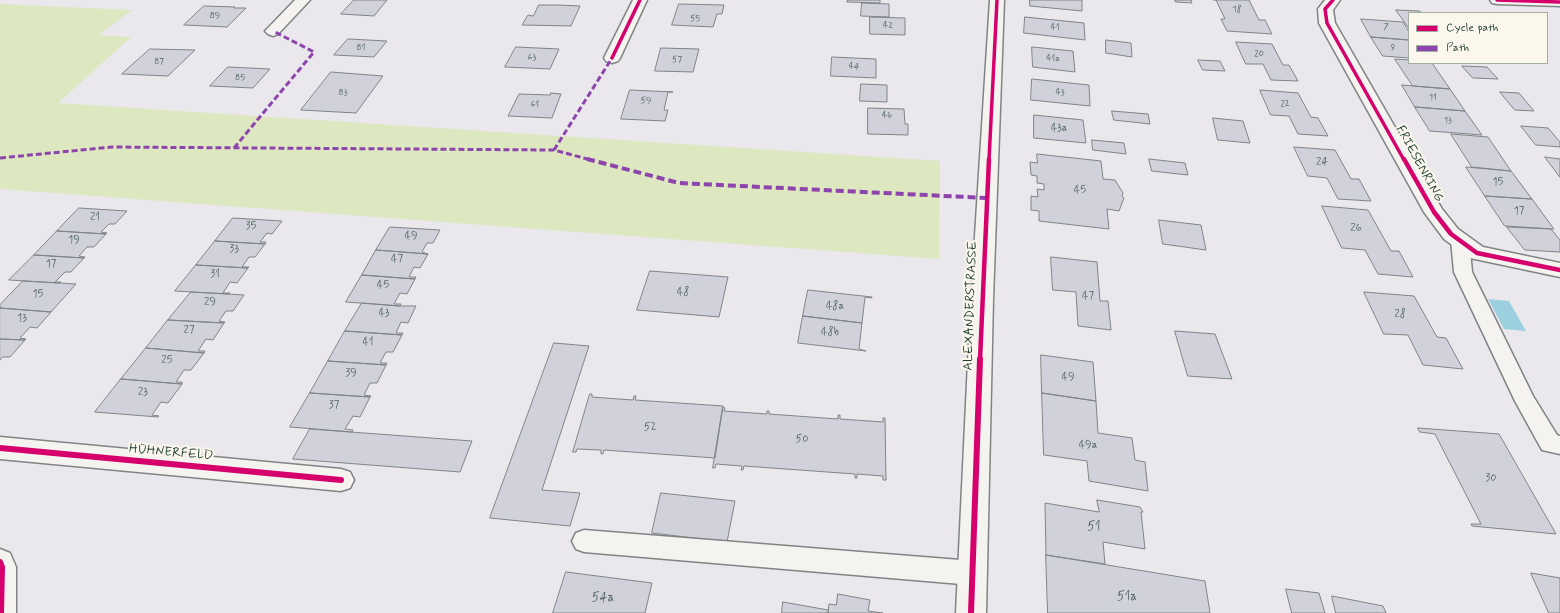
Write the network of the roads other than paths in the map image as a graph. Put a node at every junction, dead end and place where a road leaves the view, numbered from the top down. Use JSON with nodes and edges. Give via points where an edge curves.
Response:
{"nodes":[{"id":1,"x":303,"y":0,"type":"edge"},
{"id":2,"x":640,"y":0,"type":"edge"},
{"id":3,"x":997,"y":0,"type":"edge"},
{"id":4,"x":1333,"y":0,"type":"edge"},
{"id":5,"x":1497,"y":0,"type":"edge"},
{"id":6,"x":1560,"y":2,"type":"edge"},
{"id":7,"x":273,"y":30,"type":"dead end"},
{"id":8,"x":612,"y":58,"type":"dead end"},
{"id":9,"x":1460,"y":240,"type":"junction"},
{"id":10,"x":1560,"y":270,"type":"edge"},
{"id":11,"x":1560,"y":445,"type":"edge"},
{"id":12,"x":0,"y":448,"type":"edge"},
{"id":13,"x":341,"y":480,"type":"dead end"},
{"id":14,"x":584,"y":541,"type":"dead end"},
{"id":15,"x":0,"y":562,"type":"edge"},
{"id":16,"x":972,"y":573,"type":"junction"},
{"id":17,"x":1,"y":613,"type":"edge"},
{"id":18,"x":971,"y":613,"type":"edge"}],
"edges":[{"from":1,"to":7,"type":"street"},
{"from":2,"to":8,"type":"street"},
{"from":3,"to":16,"type":"street","name":"ALEXANDERSTRASSE"},
{"from":4,"to":9,"type":"street","name":"FRIESENRING","via":[[1325,9],[1327,23],[1434,212],[1451,234]]},
{"from":5,"to":6,"type":"street"},
{"from":9,"to":10,"type":"street","name":"FRIESENRING","via":[[1478,253]]},
{"from":9,"to":11,"type":"lane","via":[[1463,272],[1504,358],[1550,444]]},
{"from":12,"to":13,"type":"street","name":"HÜHNERFELD"},
{"from":14,"to":16,"type":"lane"},
{"from":15,"to":17,"type":"street"},
{"from":16,"to":18,"type":"street","name":"ALEXANDERSTRASSE"}]}
